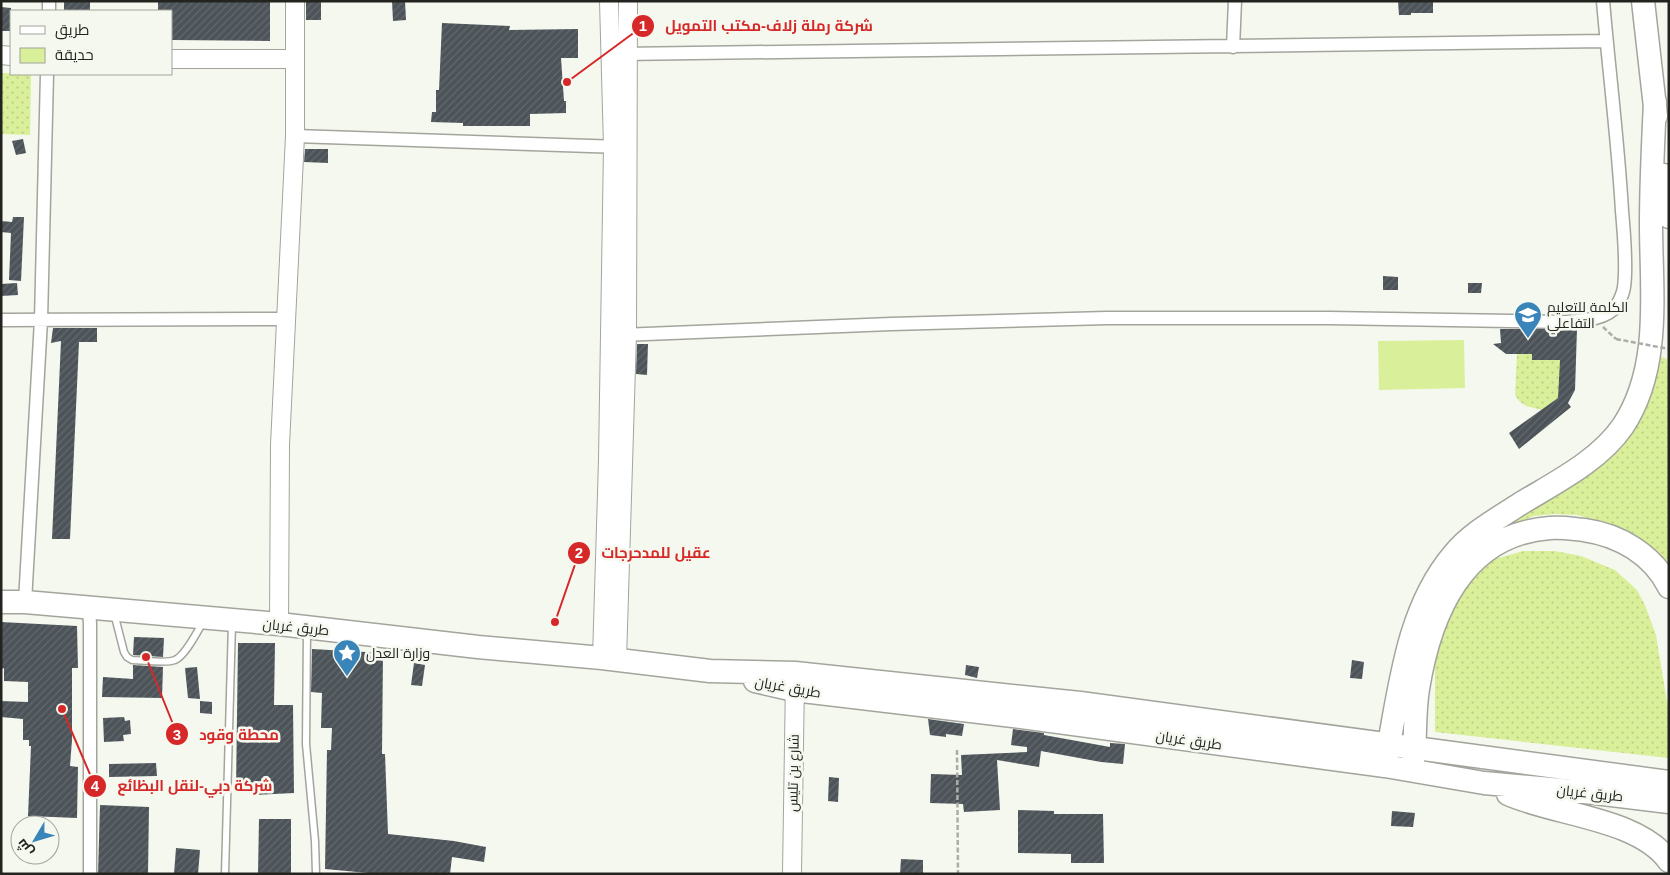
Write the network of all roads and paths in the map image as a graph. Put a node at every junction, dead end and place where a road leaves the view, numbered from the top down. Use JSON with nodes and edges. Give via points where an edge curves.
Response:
{"nodes":[{"id":1,"x":294,"y":1,"type":"edge"},
{"id":2,"x":609,"y":1,"type":"edge"},
{"id":3,"x":628,"y":1,"type":"edge"},
{"id":4,"x":1235,"y":1,"type":"edge"},
{"id":5,"x":1603,"y":1,"type":"edge"},
{"id":6,"x":1643,"y":1,"type":"edge"},
{"id":7,"x":1606,"y":41,"type":"junction"},
{"id":8,"x":1233,"y":47,"type":"junction"},
{"id":9,"x":629,"y":54,"type":"junction"},
{"id":10,"x":611,"y":55,"type":"junction"},
{"id":11,"x":172,"y":59,"type":"edge"},
{"id":12,"x":295,"y":59,"type":"junction"},
{"id":13,"x":47,"y":75,"type":"edge"},
{"id":14,"x":1655,"y":102,"type":"junction"},
{"id":15,"x":295,"y":136,"type":"junction"},
{"id":16,"x":621,"y":147,"type":"junction"},
{"id":17,"x":1669,"y":216,"type":"edge"},
{"id":18,"x":286,"y":319,"type":"junction"},
{"id":19,"x":1,"y":320,"type":"edge"},
{"id":20,"x":41,"y":320,"type":"junction"},
{"id":21,"x":619,"y":335,"type":"junction"},
{"id":22,"x":1616,"y":339,"type":"dead end"},
{"id":23,"x":1669,"y":349,"type":"edge"},
{"id":24,"x":1669,"y":587,"type":"edge"},
{"id":25,"x":1,"y":602,"type":"edge"},
{"id":26,"x":26,"y":602,"type":"junction"},
{"id":27,"x":89,"y":608,"type":"junction"},
{"id":28,"x":113,"y":610,"type":"junction"},
{"id":29,"x":206,"y":618,"type":"junction"},
{"id":30,"x":232,"y":620,"type":"junction"},
{"id":31,"x":279,"y":624,"type":"junction"},
{"id":32,"x":307,"y":628,"type":"junction"},
{"id":33,"x":609,"y":659,"type":"junction"},
{"id":34,"x":794,"y":682,"type":"junction"},
{"id":35,"x":957,"y":750,"type":"dead end"},
{"id":36,"x":1387,"y":755,"type":"junction"},
{"id":37,"x":1413,"y":758,"type":"junction"},
{"id":38,"x":1669,"y":782,"type":"edge"},
{"id":39,"x":1484,"y":783,"type":"junction"},
{"id":40,"x":1669,"y":802,"type":"edge"},
{"id":41,"x":1669,"y":861,"type":"edge"},
{"id":42,"x":90,"y":874,"type":"edge"},
{"id":43,"x":225,"y":874,"type":"edge"},
{"id":44,"x":316,"y":874,"type":"edge"},
{"id":45,"x":792,"y":874,"type":"edge"},
{"id":46,"x":958,"y":874,"type":"edge"}],
"edges":[{"from":1,"to":12,"type":"street"},
{"from":2,"to":10,"type":"street"},
{"from":3,"to":9,"type":"street"},
{"from":4,"to":8,"type":"street"},
{"from":5,"to":7,"type":"street"},
{"from":6,"to":14,"type":"highway"},
{"from":7,"to":8,"type":"street"},
{"from":7,"to":21,"type":"street","via":[[1621,184],[1624,288],[1612,311],[1580,322],[1107,318]]},
{"from":8,"to":9,"type":"street"},
{"from":9,"to":10,"type":"street"},
{"from":9,"to":16,"type":"street"},
{"from":10,"to":16,"type":"street"},
{"from":11,"to":12,"type":"street"},
{"from":12,"to":15,"type":"street"},
{"from":13,"to":20,"type":"street"},
{"from":14,"to":17,"type":"highway"},
{"from":14,"to":36,"type":"highway","via":[[1652,326],[1649,359],[1638,395],[1623,425],[1608,444],[1577,469],[1477,533],[1454,554],[1431,588],[1413,629]]},
{"from":15,"to":16,"type":"street"},
{"from":15,"to":18,"type":"street"},
{"from":16,"to":21,"type":"street"},
{"from":18,"to":20,"type":"street"},
{"from":18,"to":31,"type":"street","via":[[280,444]]},
{"from":19,"to":20,"type":"street"},
{"from":20,"to":26,"type":"street"},
{"from":21,"to":33,"type":"street"},
{"from":22,"to":23,"type":"path","bridge":true},
{"from":24,"to":37,"type":"highway","via":[[1657,567],[1635,549],[1596,532],[1551,528],[1530,531],[1508,538],[1483,553],[1460,575],[1432,629],[1418,689]]},
{"from":25,"to":26,"type":"highway","name":"طريق غريان"},
{"from":26,"to":27,"type":"highway","name":"طريق غريان"},
{"from":27,"to":28,"type":"highway","name":"طريق غريان"},
{"from":27,"to":42,"type":"street"},
{"from":28,"to":29,"type":"highway","name":"طريق غريان"},
{"from":28,"to":29,"type":"lane","via":[[124,652],[132,660],[176,660]]},
{"from":29,"to":30,"type":"highway","name":"طريق غريان"},
{"from":30,"to":31,"type":"highway","name":"طريق غريان"},
{"from":30,"to":43,"type":"lane"},
{"from":31,"to":32,"type":"highway","name":"طريق غريان"},
{"from":32,"to":33,"type":"highway","name":"طريق غريان"},
{"from":32,"to":44,"type":"lane","via":[[306,744]]},
{"from":33,"to":34,"type":"highway","name":"طريق غريان"},
{"from":34,"to":36,"type":"highway","name":"طريق غريان","via":[[1080,703]]},
{"from":34,"to":45,"type":"street","name":"شارع بن تليس"},
{"from":35,"to":46,"type":"path"},
{"from":36,"to":37,"type":"highway","name":"طريق غريان"},
{"from":37,"to":38,"type":"highway","name":"طريق غريان"},
{"from":37,"to":39,"type":"highway","name":"طريق غريان"},
{"from":39,"to":40,"type":"highway","name":"طريق غريان"},
{"from":39,"to":41,"type":"highway","via":[[1514,797],[1606,823],[1638,836]]}]}
